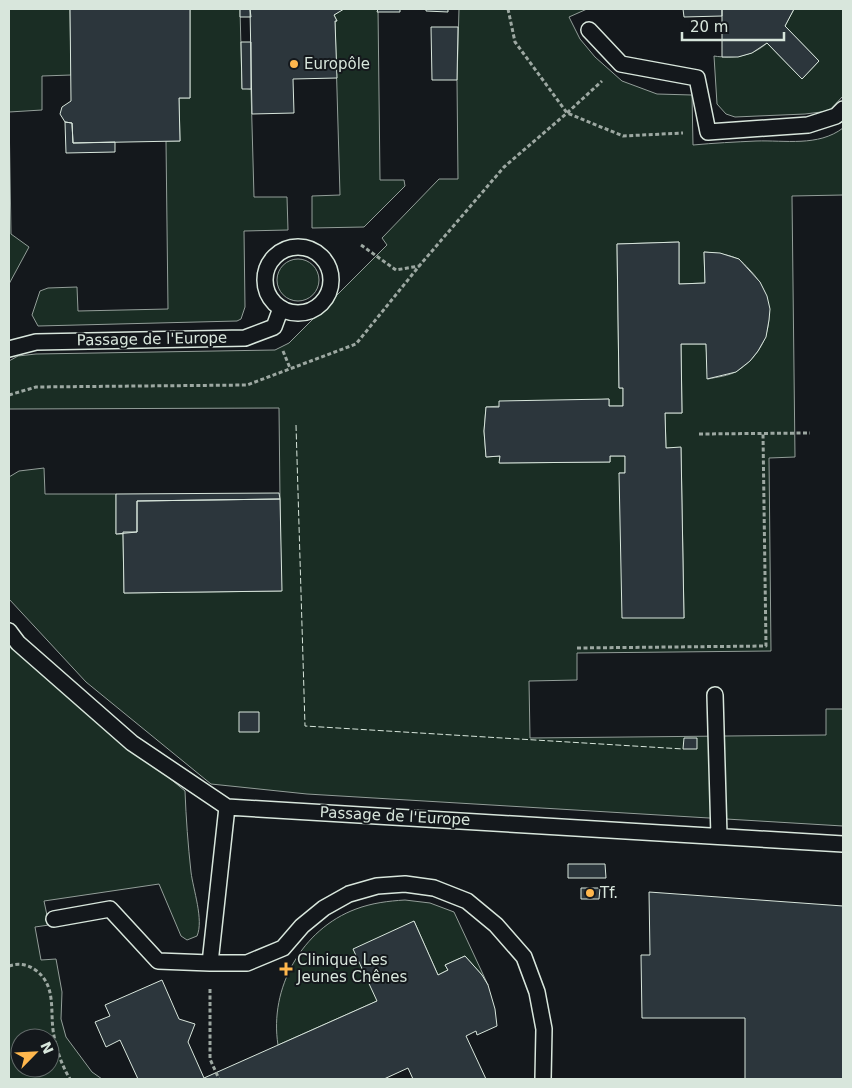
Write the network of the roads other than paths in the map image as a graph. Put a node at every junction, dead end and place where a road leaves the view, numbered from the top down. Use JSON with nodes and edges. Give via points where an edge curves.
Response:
{"nodes":[{"id":1,"x":589,"y":30,"type":"dead end"},
{"id":2,"x":843,"y":109,"type":"edge"},
{"id":3,"x":281,"y":308,"type":"junction"},
{"id":4,"x":9,"y":349,"type":"edge"},
{"id":5,"x":9,"y":631,"type":"edge"},
{"id":6,"x":716,"y":695,"type":"dead end"},
{"id":7,"x":227,"y":807,"type":"junction"},
{"id":8,"x":718,"y":836,"type":"junction"},
{"id":9,"x":839,"y":841,"type":"edge"},
{"id":10,"x":54,"y":919,"type":"dead end"},
{"id":11,"x":210,"y":963,"type":"junction"},
{"id":12,"x":542,"y":1079,"type":"edge"}],
"edges":[{"from":1,"to":2,"type":"lane","via":[[620,64],[697,78],[708,132],[808,125],[836,116]]},
{"from":3,"to":3,"type":"lane","via":[[293,313],[306,312],[326,298],[330,273],[319,254],[300,247],[286,248],[274,257],[266,270],[265,284],[270,298]]},
{"from":3,"to":4,"type":"lane","name":"Passage de l'Europe","via":[[274,327],[245,338],[36,342]]},
{"from":5,"to":7,"type":"lane","via":[[18,643],[132,743]]},
{"from":6,"to":8,"type":"lane"},
{"from":7,"to":8,"type":"lane","name":"Passage de l'Europe"},
{"from":7,"to":11,"type":"lane"},
{"from":8,"to":9,"type":"lane","name":"Passage de l'Europe"},
{"from":10,"to":11,"type":"lane","via":[[110,909],[158,961]]},
{"from":11,"to":12,"type":"lane","via":[[247,963],[283,948],[316,914],[349,894],[377,886],[405,884],[434,888],[467,901],[496,925],[524,957],[537,992],[544,1029]]}]}
